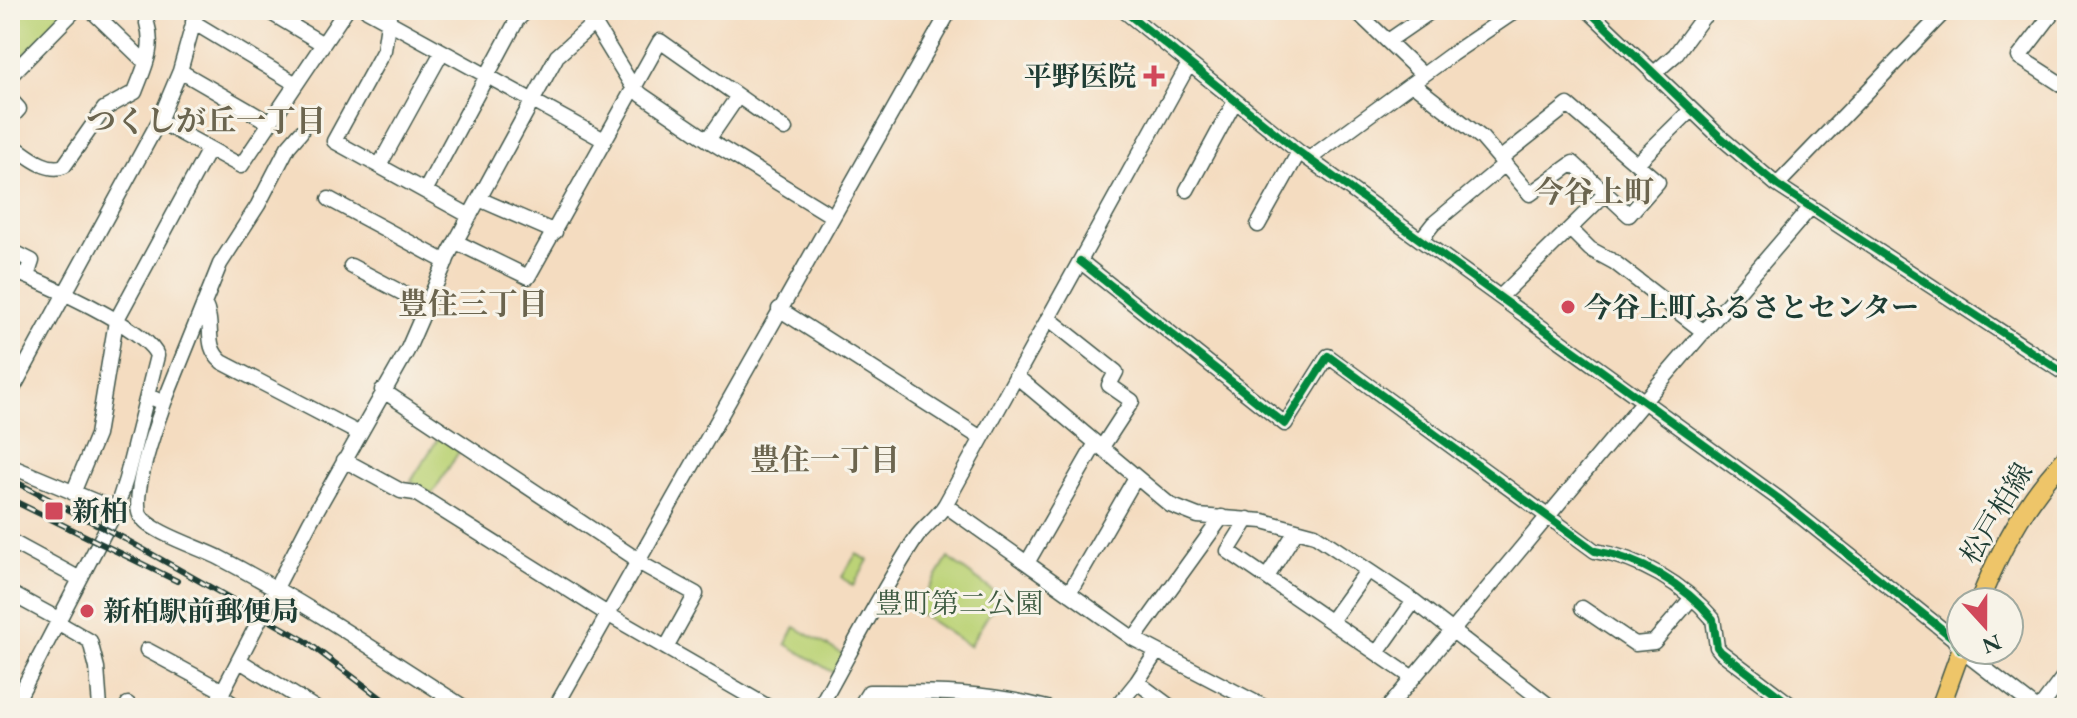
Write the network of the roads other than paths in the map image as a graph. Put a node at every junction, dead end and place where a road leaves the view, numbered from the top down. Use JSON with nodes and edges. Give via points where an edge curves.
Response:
{"nodes":[{"id":1,"x":75,"y":10,"type":"edge"},
{"id":2,"x":91,"y":10,"type":"edge"},
{"id":3,"x":266,"y":10,"type":"edge"},
{"id":4,"x":346,"y":10,"type":"edge"},
{"id":5,"x":367,"y":10,"type":"edge"},
{"id":6,"x":527,"y":10,"type":"edge"},
{"id":7,"x":950,"y":10,"type":"edge"},
{"id":8,"x":1123,"y":10,"type":"edge"},
{"id":9,"x":1355,"y":10,"type":"edge"},
{"id":10,"x":1433,"y":10,"type":"edge"},
{"id":11,"x":1517,"y":10,"type":"edge"},
{"id":12,"x":1588,"y":10,"type":"edge"},
{"id":13,"x":1712,"y":10,"type":"edge"},
{"id":14,"x":1946,"y":10,"type":"edge"},
{"id":15,"x":2055,"y":10,"type":"edge"},
{"id":16,"x":195,"y":16,"type":"edge"},
{"id":17,"x":389,"y":16,"type":"edge"},
{"id":18,"x":590,"y":16,"type":"edge"},
{"id":19,"x":147,"y":23,"type":"dead end"},
{"id":20,"x":1388,"y":41,"type":"junction"},
{"id":21,"x":323,"y":44,"type":"junction"},
{"id":22,"x":442,"y":52,"type":"junction"},
{"id":23,"x":146,"y":63,"type":"junction"},
{"id":24,"x":1189,"y":64,"type":"junction"},
{"id":25,"x":180,"y":71,"type":"junction"},
{"id":26,"x":1653,"y":74,"type":"junction"},
{"id":27,"x":10,"y":76,"type":"edge"},
{"id":28,"x":487,"y":77,"type":"junction"},
{"id":29,"x":1418,"y":80,"type":"junction"},
{"id":30,"x":296,"y":84,"type":"junction"},
{"id":31,"x":633,"y":87,"type":"junction"},
{"id":32,"x":2067,"y":88,"type":"edge"},
{"id":33,"x":738,"y":96,"type":"junction"},
{"id":34,"x":10,"y":99,"type":"edge"},
{"id":35,"x":1235,"y":101,"type":"junction"},
{"id":36,"x":533,"y":102,"type":"junction"},
{"id":37,"x":1691,"y":110,"type":"junction"},
{"id":38,"x":10,"y":119,"type":"edge"},
{"id":39,"x":159,"y":121,"type":"junction"},
{"id":40,"x":270,"y":123,"type":"junction"},
{"id":41,"x":785,"y":129,"type":"dead end"},
{"id":42,"x":301,"y":132,"type":"dead end"},
{"id":43,"x":604,"y":140,"type":"junction"},
{"id":44,"x":708,"y":140,"type":"junction"},
{"id":45,"x":209,"y":149,"type":"junction"},
{"id":46,"x":10,"y":151,"type":"edge"},
{"id":47,"x":1304,"y":156,"type":"junction"},
{"id":48,"x":1503,"y":161,"type":"junction"},
{"id":49,"x":1637,"y":163,"type":"junction"},
{"id":50,"x":379,"y":166,"type":"junction"},
{"id":51,"x":1777,"y":185,"type":"junction"},
{"id":52,"x":1187,"y":190,"type":"dead end"},
{"id":53,"x":425,"y":191,"type":"junction"},
{"id":54,"x":1606,"y":193,"type":"junction"},
{"id":55,"x":329,"y":199,"type":"dead end"},
{"id":56,"x":479,"y":199,"type":"junction"},
{"id":57,"x":1811,"y":207,"type":"junction"},
{"id":58,"x":470,"y":216,"type":"junction"},
{"id":59,"x":832,"y":216,"type":"junction"},
{"id":60,"x":1258,"y":225,"type":"dead end"},
{"id":61,"x":1571,"y":230,"type":"junction"},
{"id":62,"x":555,"y":232,"type":"junction"},
{"id":63,"x":1422,"y":238,"type":"junction"},
{"id":64,"x":456,"y":242,"type":"junction"},
{"id":65,"x":10,"y":250,"type":"edge"},
{"id":66,"x":1080,"y":261,"type":"junction"},
{"id":67,"x":446,"y":262,"type":"junction"},
{"id":68,"x":351,"y":266,"type":"dead end"},
{"id":69,"x":16,"y":275,"type":"edge"},
{"id":70,"x":66,"y":294,"type":"junction"},
{"id":71,"x":1501,"y":296,"type":"junction"},
{"id":72,"x":204,"y":303,"type":"junction"},
{"id":73,"x":427,"y":306,"type":"junction"},
{"id":74,"x":779,"y":309,"type":"junction"},
{"id":75,"x":1048,"y":318,"type":"junction"},
{"id":76,"x":116,"y":321,"type":"junction"},
{"id":77,"x":1704,"y":332,"type":"junction"},
{"id":78,"x":157,"y":356,"type":"junction"},
{"id":79,"x":183,"y":358,"type":"junction"},
{"id":80,"x":2067,"y":375,"type":"edge"},
{"id":81,"x":1016,"y":376,"type":"junction"},
{"id":82,"x":382,"y":390,"type":"junction"},
{"id":83,"x":10,"y":394,"type":"edge"},
{"id":84,"x":148,"y":396,"type":"junction"},
{"id":85,"x":1644,"y":401,"type":"junction"},
{"id":86,"x":164,"y":403,"type":"junction"},
{"id":87,"x":358,"y":433,"type":"junction"},
{"id":88,"x":981,"y":438,"type":"junction"},
{"id":89,"x":1099,"y":445,"type":"junction"},
{"id":90,"x":2067,"y":457,"type":"edge"},
{"id":91,"x":344,"y":460,"type":"junction"},
{"id":92,"x":10,"y":466,"type":"edge"},
{"id":93,"x":1136,"y":477,"type":"junction"},
{"id":94,"x":73,"y":493,"type":"junction"},
{"id":95,"x":945,"y":505,"type":"junction"},
{"id":96,"x":116,"y":510,"type":"junction"},
{"id":97,"x":1548,"y":516,"type":"junction"},
{"id":98,"x":1222,"y":517,"type":"junction"},
{"id":99,"x":1248,"y":519,"type":"junction"},
{"id":100,"x":1296,"y":531,"type":"junction"},
{"id":101,"x":10,"y":541,"type":"edge"},
{"id":102,"x":638,"y":561,"type":"junction"},
{"id":103,"x":1027,"y":563,"type":"junction"},
{"id":104,"x":1367,"y":571,"type":"junction"},
{"id":105,"x":1267,"y":577,"type":"junction"},
{"id":106,"x":80,"y":579,"type":"junction"},
{"id":107,"x":275,"y":586,"type":"junction"},
{"id":108,"x":1986,"y":586,"type":"edge"},
{"id":109,"x":10,"y":593,"type":"edge"},
{"id":110,"x":1069,"y":593,"type":"junction"},
{"id":111,"x":1691,"y":599,"type":"junction"},
{"id":112,"x":1414,"y":601,"type":"junction"},
{"id":113,"x":1582,"y":608,"type":"dead end"},
{"id":114,"x":609,"y":615,"type":"junction"},
{"id":115,"x":58,"y":619,"type":"junction"},
{"id":116,"x":1331,"y":621,"type":"junction"},
{"id":117,"x":1453,"y":630,"type":"junction"},
{"id":118,"x":1945,"y":631,"type":"edge"},
{"id":119,"x":1134,"y":639,"type":"junction"},
{"id":120,"x":666,"y":648,"type":"junction"},
{"id":121,"x":147,"y":650,"type":"dead end"},
{"id":122,"x":1156,"y":653,"type":"junction"},
{"id":123,"x":1377,"y":653,"type":"junction"},
{"id":124,"x":240,"y":661,"type":"junction"},
{"id":125,"x":1955,"y":666,"type":"edge"},
{"id":126,"x":1982,"y":666,"type":"edge"},
{"id":127,"x":2067,"y":672,"type":"edge"},
{"id":128,"x":1413,"y":678,"type":"junction"},
{"id":129,"x":1137,"y":682,"type":"junction"},
{"id":130,"x":220,"y":699,"type":"edge"},
{"id":131,"x":13,"y":708,"type":"edge"},
{"id":132,"x":100,"y":708,"type":"edge"},
{"id":133,"x":239,"y":708,"type":"edge"},
{"id":134,"x":315,"y":708,"type":"edge"},
{"id":135,"x":465,"y":708,"type":"edge"},
{"id":136,"x":555,"y":708,"type":"edge"},
{"id":137,"x":770,"y":708,"type":"edge"},
{"id":138,"x":819,"y":708,"type":"edge"},
{"id":139,"x":859,"y":708,"type":"edge"},
{"id":140,"x":1047,"y":708,"type":"edge"},
{"id":141,"x":1116,"y":708,"type":"edge"},
{"id":142,"x":1172,"y":708,"type":"edge"},
{"id":143,"x":1266,"y":708,"type":"edge"},
{"id":144,"x":1388,"y":708,"type":"edge"},
{"id":145,"x":1552,"y":708,"type":"edge"},
{"id":146,"x":1795,"y":708,"type":"edge"},
{"id":147,"x":1940,"y":708,"type":"edge"},
{"id":148,"x":2038,"y":708,"type":"edge"}],
"edges":[{"from":1,"to":27,"type":"street"},
{"from":2,"to":23,"type":"street"},
{"from":3,"to":21,"type":"street"},
{"from":4,"to":21,"type":"street"},
{"from":5,"to":17,"type":"street"},
{"from":6,"to":28,"type":"street"},
{"from":7,"to":59,"type":"street"},
{"from":8,"to":24,"type":"street"},
{"from":9,"to":20,"type":"street"},
{"from":10,"to":20,"type":"street"},
{"from":11,"to":29,"type":"street"},
{"from":12,"to":26,"type":"street"},
{"from":13,"to":26,"type":"street"},
{"from":14,"to":51,"type":"street"},
{"from":15,"to":32,"type":"street","via":[[2019,57]]},
{"from":16,"to":25,"type":"street"},
{"from":16,"to":30,"type":"street"},
{"from":17,"to":22,"type":"street"},
{"from":17,"to":50,"type":"street","via":[[384,50],[334,141]]},
{"from":18,"to":31,"type":"street"},
{"from":18,"to":36,"type":"street","via":[[557,56]]},
{"from":19,"to":23,"type":"street","via":[[152,38]]},
{"from":20,"to":29,"type":"street"},
{"from":21,"to":30,"type":"street"},
{"from":22,"to":28,"type":"street"},
{"from":22,"to":50,"type":"street"},
{"from":23,"to":46,"type":"street","via":[[135,92],[104,109],[64,166],[41,164],[15,147]]},
{"from":24,"to":35,"type":"street"},
{"from":24,"to":66,"type":"street"},
{"from":25,"to":39,"type":"street"},
{"from":25,"to":40,"type":"street"},
{"from":26,"to":37,"type":"street"},
{"from":28,"to":36,"type":"street"},
{"from":28,"to":53,"type":"street"},
{"from":29,"to":47,"type":"street"},
{"from":29,"to":48,"type":"street"},
{"from":30,"to":40,"type":"street"},
{"from":31,"to":33,"type":"street","via":[[660,41]]},
{"from":31,"to":43,"type":"street"},
{"from":31,"to":44,"type":"street"},
{"from":33,"to":41,"type":"street"},
{"from":33,"to":44,"type":"street"},
{"from":34,"to":38,"type":"street","via":[[19,109]]},
{"from":35,"to":47,"type":"street"},
{"from":35,"to":52,"type":"street"},
{"from":36,"to":43,"type":"street"},
{"from":36,"to":56,"type":"street"},
{"from":37,"to":49,"type":"street"},
{"from":37,"to":51,"type":"street"},
{"from":39,"to":45,"type":"street"},
{"from":39,"to":70,"type":"street"},
{"from":40,"to":45,"type":"street","via":[[241,166]]},
{"from":42,"to":72,"type":"street","via":[[220,264]]},
{"from":43,"to":62,"type":"street"},
{"from":44,"to":59,"type":"street"},
{"from":45,"to":76,"type":"street"},
{"from":47,"to":60,"type":"street"},
{"from":47,"to":63,"type":"street"},
{"from":48,"to":49,"type":"street","via":[[1568,105]]},
{"from":48,"to":54,"type":"street","via":[[1530,194],[1573,163]]},
{"from":48,"to":63,"type":"street"},
{"from":49,"to":54,"type":"street","via":[[1658,182],[1629,215]]},
{"from":50,"to":53,"type":"street"},
{"from":51,"to":57,"type":"street"},
{"from":53,"to":58,"type":"street"},
{"from":54,"to":61,"type":"street"},
{"from":55,"to":67,"type":"street"},
{"from":56,"to":58,"type":"street"},
{"from":56,"to":62,"type":"street"},
{"from":57,"to":77,"type":"street"},
{"from":57,"to":80,"type":"street"},
{"from":58,"to":64,"type":"street"},
{"from":59,"to":74,"type":"street"},
{"from":61,"to":71,"type":"street"},
{"from":61,"to":77,"type":"street"},
{"from":62,"to":64,"type":"street","via":[[528,277]]},
{"from":63,"to":71,"type":"street"},
{"from":64,"to":67,"type":"street"},
{"from":65,"to":69,"type":"street","via":[[32,261]]},
{"from":66,"to":75,"type":"street"},
{"from":66,"to":97,"type":"street","via":[[1285,424],[1328,356]]},
{"from":67,"to":73,"type":"street"},
{"from":68,"to":73,"type":"street"},
{"from":69,"to":70,"type":"street"},
{"from":70,"to":76,"type":"street"},
{"from":70,"to":83,"type":"street"},
{"from":71,"to":85,"type":"street"},
{"from":72,"to":79,"type":"street"},
{"from":72,"to":87,"type":"street","via":[[211,317],[210,347],[222,362]]},
{"from":73,"to":82,"type":"street"},
{"from":74,"to":88,"type":"street"},
{"from":74,"to":102,"type":"street"},
{"from":75,"to":81,"type":"street"},
{"from":75,"to":89,"type":"street","via":[[1116,372],[1109,385],[1132,401]]},
{"from":76,"to":78,"type":"street","via":[[149,342]]},
{"from":76,"to":94,"type":"street","via":[[97,435]]},
{"from":77,"to":85,"type":"street"},
{"from":78,"to":79,"type":"street"},
{"from":78,"to":84,"type":"street"},
{"from":79,"to":86,"type":"street"},
{"from":81,"to":88,"type":"street"},
{"from":81,"to":89,"type":"street"},
{"from":82,"to":87,"type":"street"},
{"from":82,"to":102,"type":"street"},
{"from":84,"to":86,"type":"street"},
{"from":84,"to":96,"type":"street"},
{"from":85,"to":97,"type":"street"},
{"from":85,"to":118,"type":"street"},
{"from":86,"to":107,"type":"street","via":[[137,507],[142,519]]},
{"from":87,"to":91,"type":"street"},
{"from":88,"to":95,"type":"street"},
{"from":89,"to":93,"type":"street"},
{"from":89,"to":103,"type":"street"},
{"from":90,"to":108,"type":"main road","name":"松戸柏線","via":[[2011,533]]},
{"from":91,"to":107,"type":"street"},
{"from":91,"to":114,"type":"street","via":[[401,491],[415,493]]},
{"from":92,"to":94,"type":"street"},
{"from":93,"to":98,"type":"street","via":[[1186,514]]},
{"from":93,"to":110,"type":"street"},
{"from":94,"to":96,"type":"street"},
{"from":95,"to":103,"type":"street"},
{"from":95,"to":138,"type":"street","via":[[919,534],[874,605]]},
{"from":96,"to":106,"type":"street"},
{"from":97,"to":111,"type":"street","via":[[1595,551],[1639,563]]},
{"from":97,"to":117,"type":"street"},
{"from":98,"to":99,"type":"street"},
{"from":98,"to":119,"type":"street"},
{"from":99,"to":100,"type":"street"},
{"from":99,"to":105,"type":"street","via":[[1228,551]]},
{"from":100,"to":104,"type":"street","via":[[1315,535]]},
{"from":100,"to":105,"type":"street"},
{"from":101,"to":106,"type":"street"},
{"from":102,"to":114,"type":"street"},
{"from":102,"to":120,"type":"street","via":[[696,594]]},
{"from":103,"to":110,"type":"street"},
{"from":104,"to":112,"type":"street"},
{"from":104,"to":116,"type":"street"},
{"from":105,"to":116,"type":"street"},
{"from":106,"to":115,"type":"street"},
{"from":107,"to":124,"type":"street"},
{"from":107,"to":135,"type":"street"},
{"from":109,"to":115,"type":"street"},
{"from":110,"to":119,"type":"street"},
{"from":111,"to":113,"type":"street","via":[[1654,642],[1635,644]]},
{"from":111,"to":146,"type":"street","via":[[1713,619],[1721,652]]},
{"from":112,"to":117,"type":"street"},
{"from":112,"to":123,"type":"street"},
{"from":114,"to":120,"type":"street"},
{"from":114,"to":136,"type":"street"},
{"from":115,"to":131,"type":"street"},
{"from":115,"to":132,"type":"street","via":[[90,641]]},
{"from":116,"to":123,"type":"street"},
{"from":117,"to":128,"type":"street"},
{"from":117,"to":145,"type":"street"},
{"from":119,"to":122,"type":"street"},
{"from":120,"to":137,"type":"street"},
{"from":121,"to":130,"type":"street"},
{"from":122,"to":129,"type":"street"},
{"from":122,"to":143,"type":"street"},
{"from":123,"to":128,"type":"street"},
{"from":124,"to":130,"type":"street"},
{"from":124,"to":134,"type":"street"},
{"from":125,"to":147,"type":"main road"},
{"from":126,"to":148,"type":"street"},
{"from":127,"to":148,"type":"street"},
{"from":128,"to":144,"type":"street"},
{"from":129,"to":141,"type":"street"},
{"from":129,"to":142,"type":"street"},
{"from":130,"to":133,"type":"street"},
{"from":139,"to":140,"type":"street","via":[[869,692],[938,692],[990,695]]}]}
